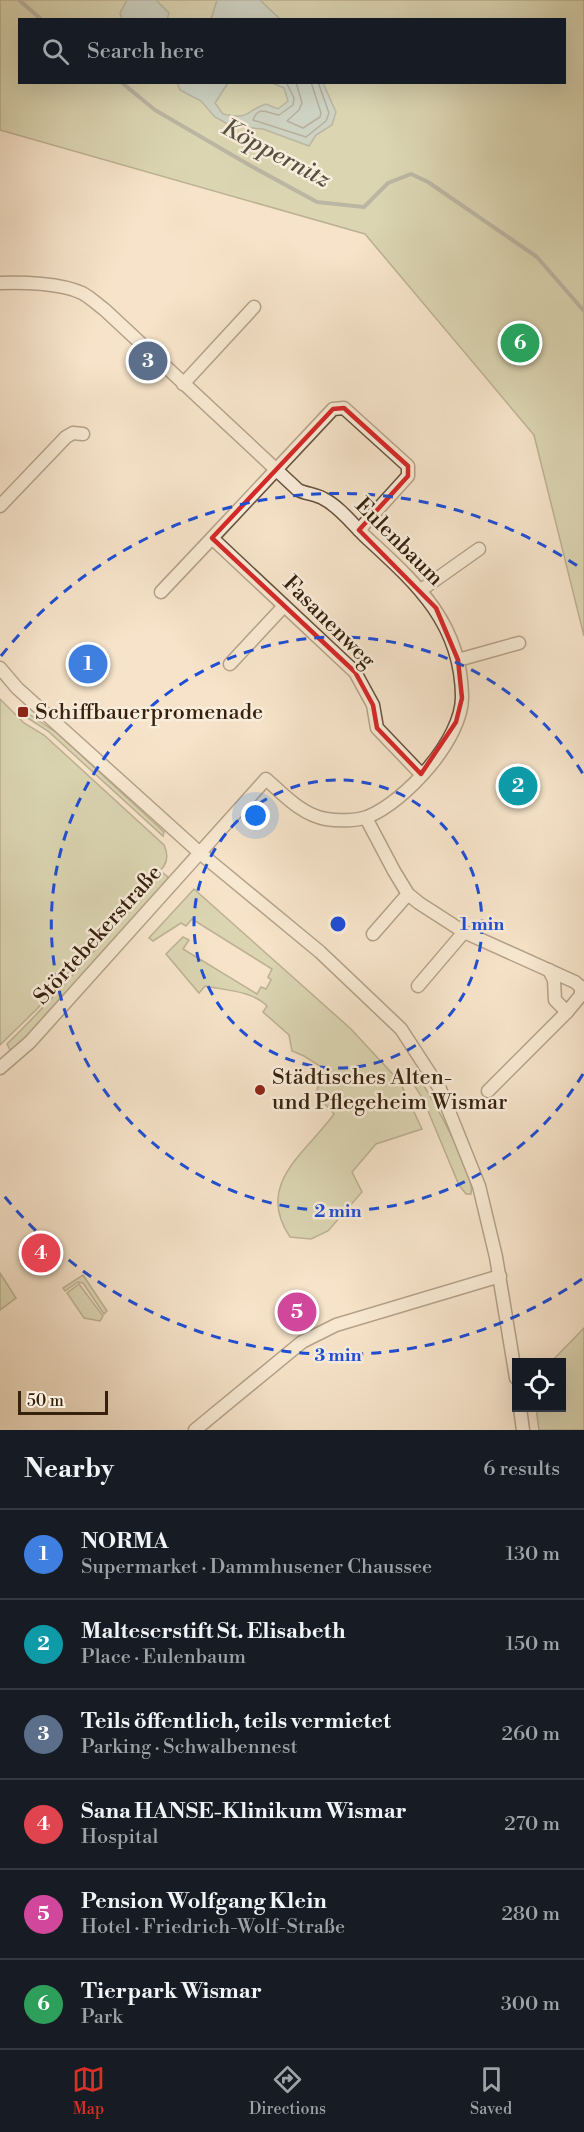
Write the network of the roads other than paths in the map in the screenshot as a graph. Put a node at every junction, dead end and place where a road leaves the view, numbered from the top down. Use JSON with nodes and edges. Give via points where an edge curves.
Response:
{"nodes":[{"id":1,"x":0,"y":283,"type":"edge"},
{"id":2,"x":254,"y":307,"type":"dead end"},
{"id":3,"x":183,"y":384,"type":"junction"},
{"id":4,"x":83,"y":434,"type":"dead end"},
{"id":5,"x":276,"y":471,"type":"junction"},
{"id":6,"x":0,"y":506,"type":"edge"},
{"id":7,"x":359,"y":530,"type":"junction"},
{"id":8,"x":212,"y":538,"type":"junction"},
{"id":9,"x":479,"y":549,"type":"dead end"},
{"id":10,"x":421,"y":590,"type":"junction"},
{"id":11,"x":160,"y":592,"type":"dead end"},
{"id":12,"x":284,"y":606,"type":"junction"},
{"id":13,"x":519,"y":643,"type":"dead end"},
{"id":14,"x":458,"y":660,"type":"junction"},
{"id":15,"x":230,"y":664,"type":"dead end"},
{"id":16,"x":0,"y":668,"type":"edge"},
{"id":17,"x":0,"y":678,"type":"edge"},
{"id":18,"x":17,"y":688,"type":"junction"},
{"id":19,"x":421,"y":774,"type":"junction"},
{"id":20,"x":366,"y":818,"type":"junction"},
{"id":21,"x":200,"y":853,"type":"junction"},
{"id":22,"x":408,"y":894,"type":"junction"},
{"id":23,"x":464,"y":932,"type":"junction"},
{"id":24,"x":374,"y":934,"type":"dead end"},
{"id":25,"x":549,"y":970,"type":"junction"},
{"id":26,"x":418,"y":986,"type":"dead end"},
{"id":27,"x":582,"y":989,"type":"edge"},
{"id":28,"x":567,"y":1012,"type":"junction"},
{"id":29,"x":0,"y":1068,"type":"edge"},
{"id":30,"x":488,"y":1091,"type":"dead end"},
{"id":31,"x":500,"y":1276,"type":"junction"},
{"id":32,"x":513,"y":1358,"type":"edge"},
{"id":33,"x":521,"y":1412,"type":"edge"},
{"id":34,"x":195,"y":1430,"type":"edge"},
{"id":35,"x":523,"y":1430,"type":"edge"}],
"edges":[{"from":1,"to":3,"type":"street","name":"Eulenbaum","via":[[40,284],[81,293],[105,310]]},
{"from":2,"to":3,"type":"street"},
{"from":3,"to":5,"type":"street","name":"Eulenbaum"},
{"from":4,"to":6,"type":"street","via":[[66,437]]},
{"from":5,"to":7,"type":"street","name":"Eulenbaum","via":[[298,490],[326,500]]},
{"from":5,"to":7,"type":"street","via":[[333,409],[344,408],[408,466],[408,476]]},
{"from":5,"to":8,"type":"street"},
{"from":7,"to":10,"type":"street","name":"Eulenbaum"},
{"from":8,"to":11,"type":"street"},
{"from":8,"to":12,"type":"street","name":"Fasanenweg"},
{"from":9,"to":10,"type":"street"},
{"from":10,"to":14,"type":"street","name":"Eulenbaum","via":[[444,623]]},
{"from":12,"to":15,"type":"street"},
{"from":12,"to":19,"type":"street","name":"Fasanenweg","via":[[355,672],[373,705],[378,728]]},
{"from":13,"to":14,"type":"street"},
{"from":14,"to":19,"type":"street","name":"Eulenbaum","via":[[462,698],[456,722],[445,745]]},
{"from":16,"to":18,"type":"street"},
{"from":17,"to":18,"type":"street"},
{"from":18,"to":21,"type":"street"},
{"from":19,"to":20,"type":"street","name":"Eulenbaum","via":[[395,799]]},
{"from":20,"to":21,"type":"street","name":"Eulenbaum","via":[[336,820],[315,816],[294,804],[267,779]]},
{"from":20,"to":22,"type":"street"},
{"from":21,"to":29,"type":"street","name":"Störtebekerstraße","via":[[30,1042]]},
{"from":21,"to":31,"type":"street","via":[[320,952],[401,1029],[440,1089],[479,1186]]},
{"from":22,"to":23,"type":"street"},
{"from":22,"to":24,"type":"street"},
{"from":23,"to":25,"type":"street"},
{"from":23,"to":26,"type":"street"},
{"from":25,"to":27,"type":"street"},
{"from":25,"to":28,"type":"street","via":[[555,1000]]},
{"from":27,"to":28,"type":"street"},
{"from":28,"to":30,"type":"street"},
{"from":31,"to":32,"type":"street"},
{"from":31,"to":34,"type":"street","via":[[336,1325],[302,1342]]},
{"from":33,"to":35,"type":"street"}]}
